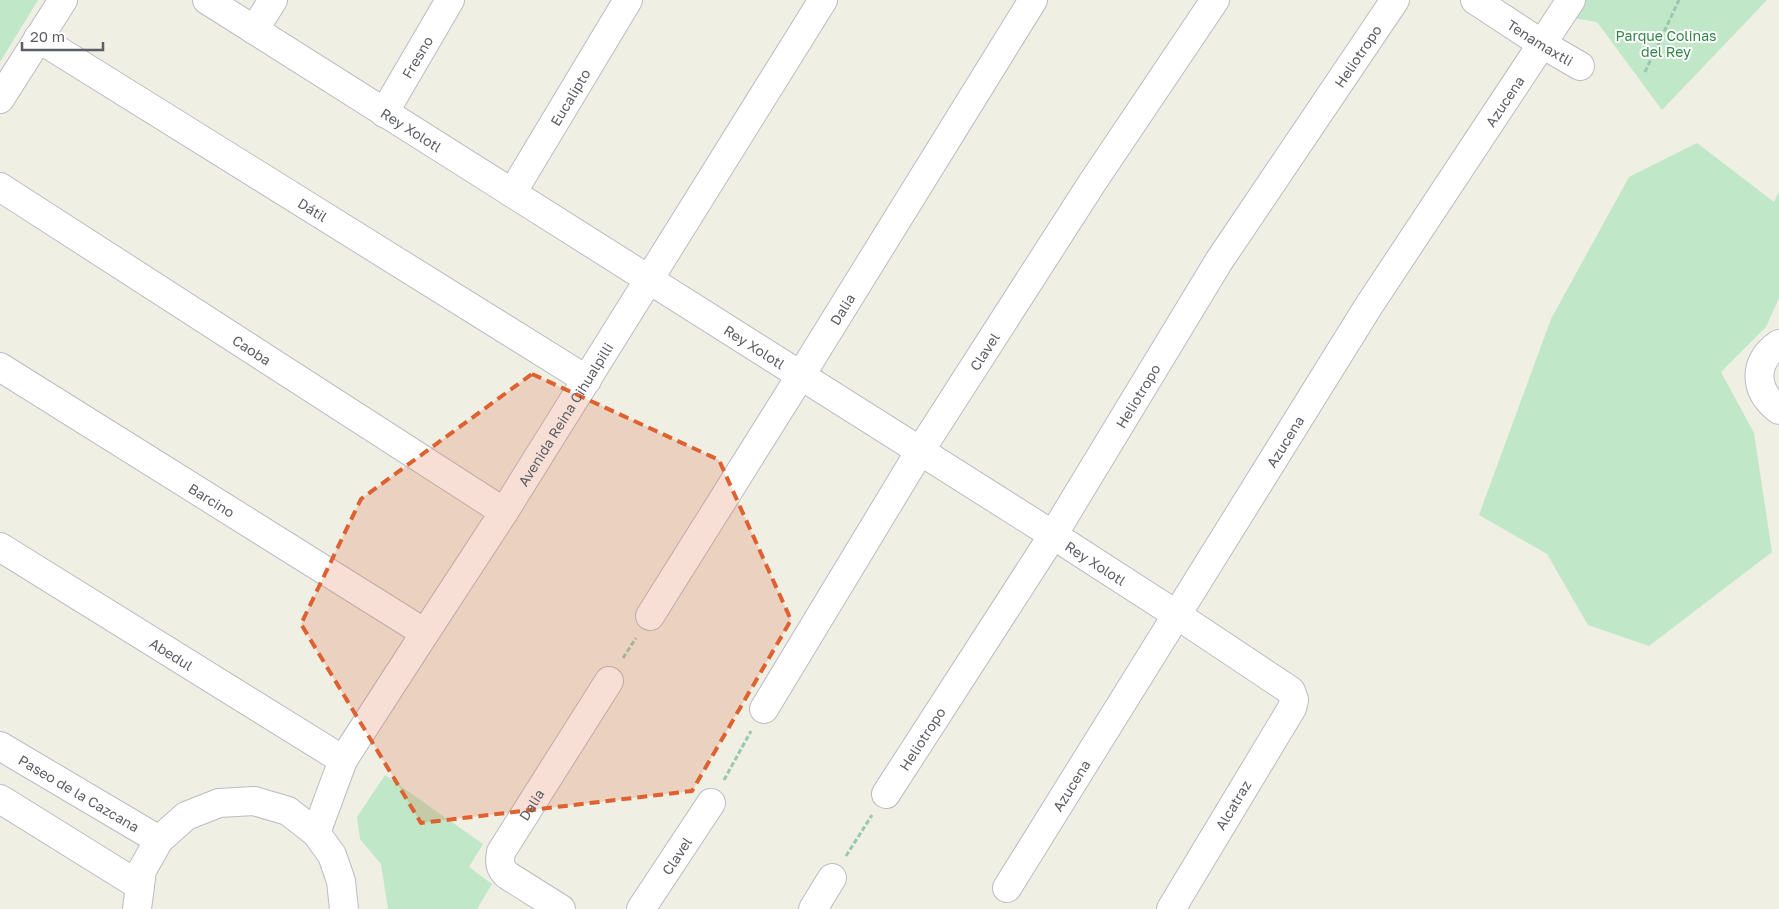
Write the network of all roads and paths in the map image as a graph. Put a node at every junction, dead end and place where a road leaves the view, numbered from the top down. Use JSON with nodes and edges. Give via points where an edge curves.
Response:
{"nodes":[{"id":1,"x":63,"y":0,"type":"edge"},
{"id":2,"x":207,"y":0,"type":"edge"},
{"id":3,"x":273,"y":0,"type":"edge"},
{"id":4,"x":450,"y":0,"type":"edge"},
{"id":5,"x":628,"y":0,"type":"edge"},
{"id":6,"x":823,"y":0,"type":"edge"},
{"id":7,"x":1033,"y":0,"type":"edge"},
{"id":8,"x":1216,"y":0,"type":"edge"},
{"id":9,"x":1395,"y":0,"type":"edge"},
{"id":10,"x":1475,"y":0,"type":"edge"},
{"id":11,"x":1571,"y":0,"type":"edge"},
{"id":12,"x":1679,"y":0,"type":"edge"},
{"id":13,"x":254,"y":30,"type":"junction"},
{"id":14,"x":38,"y":38,"type":"junction"},
{"id":15,"x":1542,"y":44,"type":"junction"},
{"id":16,"x":1580,"y":66,"type":"dead end"},
{"id":17,"x":1645,"y":72,"type":"dead end"},
{"id":18,"x":0,"y":99,"type":"edge"},
{"id":19,"x":384,"y":113,"type":"junction"},
{"id":20,"x":0,"y":187,"type":"edge"},
{"id":21,"x":512,"y":193,"type":"junction"},
{"id":22,"x":648,"y":280,"type":"junction"},
{"id":23,"x":1779,"y":344,"type":"edge"},
{"id":24,"x":0,"y":367,"type":"edge"},
{"id":25,"x":801,"y":375,"type":"junction"},
{"id":26,"x":588,"y":380,"type":"junction"},
{"id":27,"x":1779,"y":410,"type":"edge"},
{"id":28,"x":920,"y":451,"type":"junction"},
{"id":29,"x":504,"y":512,"type":"junction"},
{"id":30,"x":1053,"y":535,"type":"junction"},
{"id":31,"x":0,"y":546,"type":"edge"},
{"id":32,"x":1177,"y":615,"type":"junction"},
{"id":33,"x":650,"y":616,"type":"joint"},
{"id":34,"x":425,"y":632,"type":"junction"},
{"id":35,"x":609,"y":681,"type":"joint"},
{"id":36,"x":1294,"y":700,"type":"joint"},
{"id":37,"x":764,"y":709,"type":"joint"},
{"id":38,"x":0,"y":746,"type":"edge"},
{"id":39,"x":343,"y":760,"type":"junction"},
{"id":40,"x":886,"y":794,"type":"joint"},
{"id":41,"x":0,"y":799,"type":"edge"},
{"id":42,"x":711,"y":803,"type":"joint"},
{"id":43,"x":316,"y":833,"type":"junction"},
{"id":44,"x":159,"y":840,"type":"junction"},
{"id":45,"x":832,"y":878,"type":"joint"},
{"id":46,"x":1007,"y":888,"type":"dead end"},
{"id":47,"x":138,"y":897,"type":"edge"},
{"id":48,"x":344,"y":909,"type":"edge"},
{"id":49,"x":561,"y":909,"type":"edge"},
{"id":50,"x":641,"y":909,"type":"edge"},
{"id":51,"x":813,"y":909,"type":"edge"},
{"id":52,"x":1170,"y":909,"type":"edge"}],
"edges":[{"from":1,"to":14,"type":"street"},
{"from":2,"to":13,"type":"street","name":"Rey Xolotl"},
{"from":3,"to":13,"type":"street"},
{"from":4,"to":19,"type":"street","name":"Fresno"},
{"from":5,"to":21,"type":"street","name":"Eucalipto"},
{"from":6,"to":22,"type":"street","name":"Avenida Reina Cihualpilli"},
{"from":7,"to":25,"type":"street","name":"Dalia"},
{"from":8,"to":28,"type":"street","name":"Clavel","via":[[1092,183]]},
{"from":9,"to":30,"type":"street","name":"Heliotropo","via":[[1219,261]]},
{"from":10,"to":15,"type":"street","name":"Tenamaxtli"},
{"from":11,"to":15,"type":"street","name":"Azucena"},
{"from":12,"to":17,"type":"path"},
{"from":13,"to":19,"type":"street","name":"Rey Xolotl"},
{"from":14,"to":18,"type":"street"},
{"from":14,"to":26,"type":"street","name":"Dátil"},
{"from":15,"to":16,"type":"street","name":"Tenamaxtli"},
{"from":15,"to":32,"type":"street","name":"Azucena","via":[[1368,307]]},
{"from":19,"to":21,"type":"street","name":"Rey Xolotl"},
{"from":20,"to":29,"type":"street","name":"Caoba"},
{"from":21,"to":22,"type":"street","name":"Rey Xolotl"},
{"from":22,"to":25,"type":"street","name":"Rey Xolotl"},
{"from":22,"to":26,"type":"street","name":"Avenida Reina Cihualpilli"},
{"from":23,"to":27,"type":"street","via":[[1764,359],[1759,383],[1763,394]]},
{"from":24,"to":34,"type":"street","name":"Barcino"},
{"from":25,"to":28,"type":"street","name":"Rey Xolotl"},
{"from":25,"to":33,"type":"street","name":"Dalia"},
{"from":26,"to":29,"type":"street","name":"Avenida Reina Cihualpilli"},
{"from":28,"to":30,"type":"street","name":"Rey Xolotl"},
{"from":28,"to":37,"type":"street","name":"Clavel"},
{"from":29,"to":34,"type":"street","name":"Avenida Reina Cihualpilli"},
{"from":30,"to":32,"type":"street","name":"Rey Xolotl"},
{"from":30,"to":40,"type":"street","name":"Heliotropo"},
{"from":31,"to":39,"type":"street","name":"Abedul"},
{"from":32,"to":36,"type":"street","name":"Rey Xolotl","via":[[1290,691]]},
{"from":32,"to":46,"type":"street","name":"Azucena"},
{"from":33,"to":35,"type":"path"},
{"from":34,"to":39,"type":"street","name":"Avenida Reina Cihualpilli"},
{"from":35,"to":49,"type":"street","name":"Dalia","via":[[501,852],[499,861],[507,875]]},
{"from":36,"to":52,"type":"street","name":"Alcatraz"},
{"from":37,"to":42,"type":"path"},
{"from":38,"to":44,"type":"street","name":"Paseo de la Cazcana"},
{"from":39,"to":43,"type":"street","name":"Avenida Reina Cihualpilli"},
{"from":40,"to":45,"type":"path"},
{"from":41,"to":47,"type":"street"},
{"from":42,"to":50,"type":"street","name":"Clavel"},
{"from":43,"to":44,"type":"street","via":[[288,811],[254,801],[218,802],[186,816]]},
{"from":43,"to":48,"type":"street","via":[[332,855],[342,880]]},
{"from":44,"to":47,"type":"street","via":[[142,870]]},
{"from":45,"to":51,"type":"street"}]}
